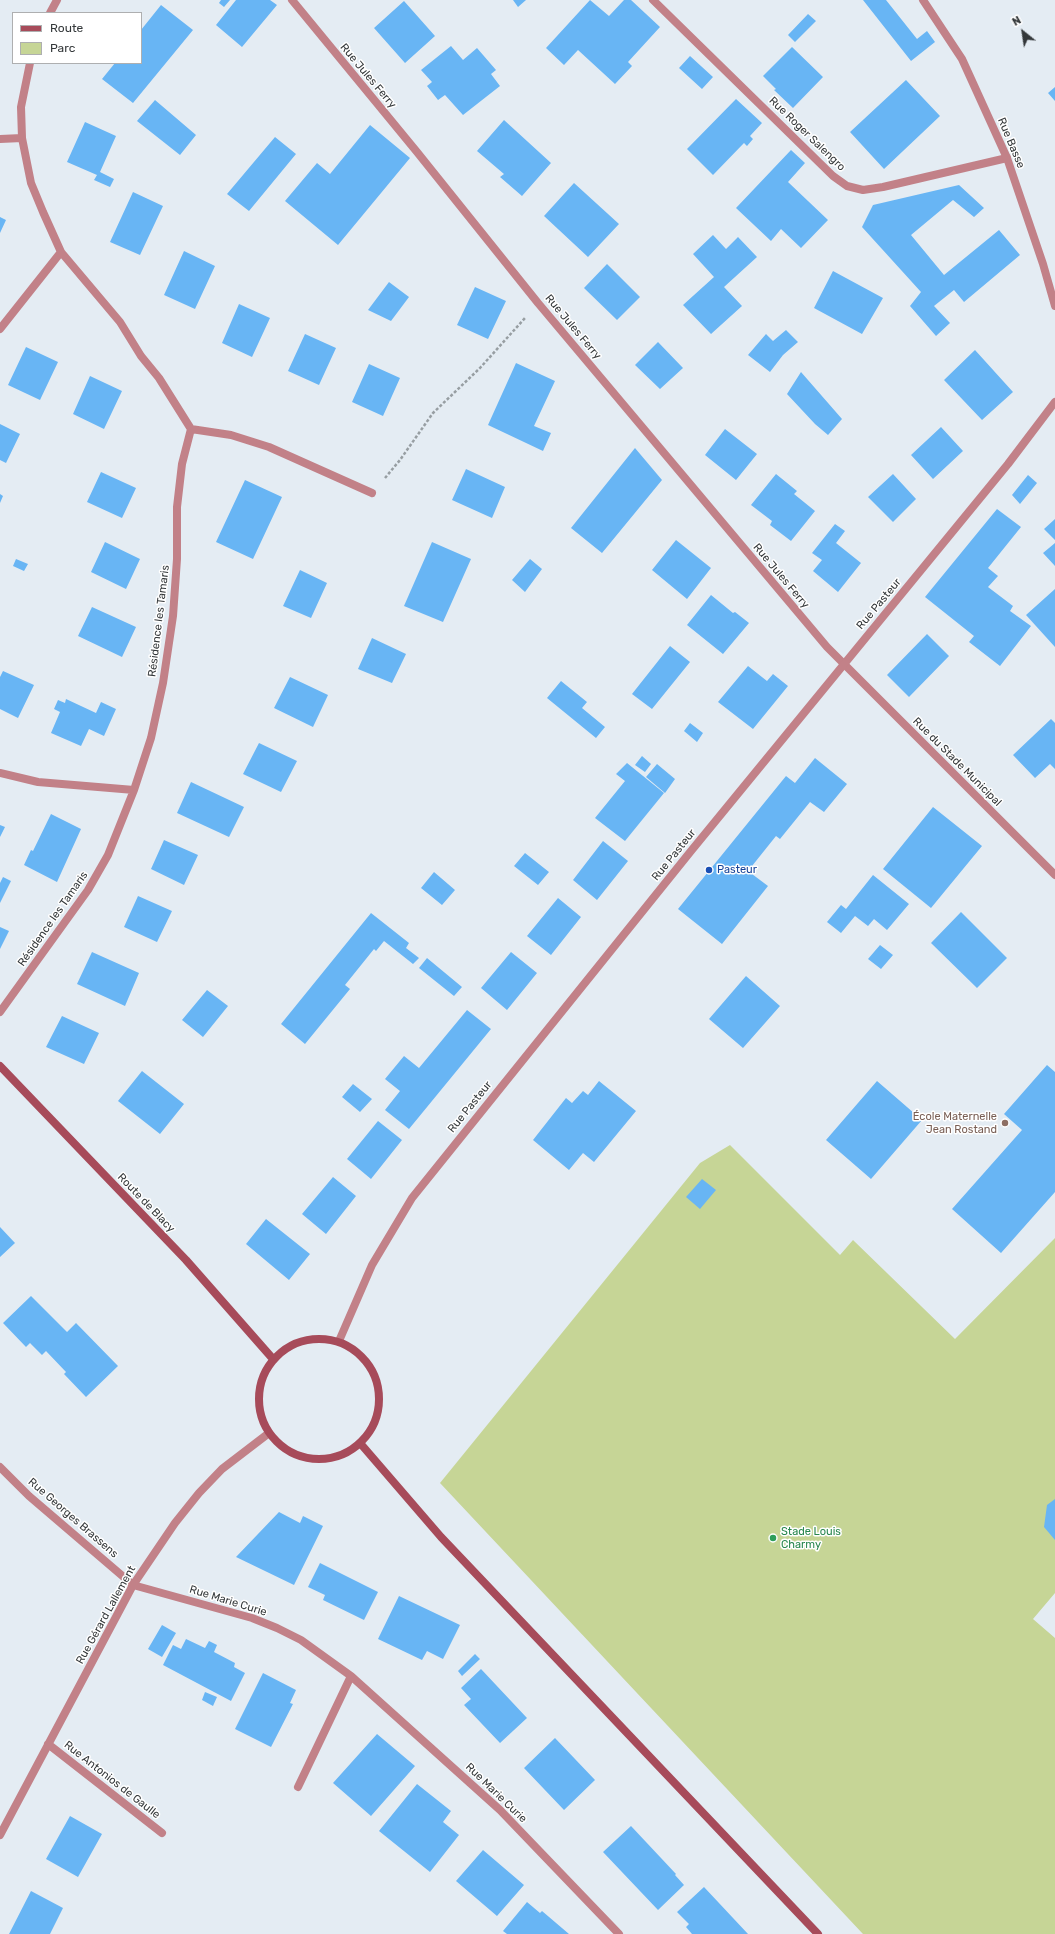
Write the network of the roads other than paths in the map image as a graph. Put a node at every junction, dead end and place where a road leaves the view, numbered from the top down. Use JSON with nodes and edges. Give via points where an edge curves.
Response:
{"nodes":[{"id":1,"x":57,"y":0,"type":"edge"},
{"id":2,"x":292,"y":0,"type":"edge"},
{"id":3,"x":653,"y":0,"type":"edge"},
{"id":4,"x":922,"y":0,"type":"edge"},
{"id":5,"x":51,"y":12,"type":"edge"},
{"id":6,"x":30,"y":64,"type":"edge"},
{"id":7,"x":22,"y":138,"type":"junction"},
{"id":8,"x":0,"y":139,"type":"edge"},
{"id":9,"x":1006,"y":158,"type":"junction"},
{"id":10,"x":61,"y":252,"type":"junction"},
{"id":11,"x":1055,"y":306,"type":"edge"},
{"id":12,"x":0,"y":329,"type":"edge"},
{"id":13,"x":1055,"y":402,"type":"edge"},
{"id":14,"x":191,"y":429,"type":"junction"},
{"id":15,"x":372,"y":493,"type":"road end"},
{"id":16,"x":843,"y":664,"type":"junction"},
{"id":17,"x":0,"y":773,"type":"edge"},
{"id":18,"x":134,"y":790,"type":"junction"},
{"id":19,"x":1055,"y":875,"type":"edge"},
{"id":20,"x":0,"y":1012,"type":"edge"},
{"id":21,"x":0,"y":1066,"type":"edge"},
{"id":22,"x":339,"y":1341,"type":"junction"},
{"id":23,"x":273,"y":1359,"type":"junction"},
{"id":24,"x":269,"y":1433,"type":"junction"},
{"id":25,"x":360,"y":1443,"type":"junction"},
{"id":26,"x":0,"y":1467,"type":"edge"},
{"id":27,"x":133,"y":1585,"type":"junction"},
{"id":28,"x":351,"y":1676,"type":"junction"},
{"id":29,"x":48,"y":1744,"type":"junction"},
{"id":30,"x":298,"y":1787,"type":"dead end"},
{"id":31,"x":162,"y":1833,"type":"dead end"},
{"id":32,"x":0,"y":1835,"type":"edge"},
{"id":33,"x":619,"y":1934,"type":"edge"},
{"id":34,"x":818,"y":1934,"type":"edge"}],
"edges":[{"from":1,"to":5,"type":"street"},
{"from":2,"to":16,"type":"street","name":"Rue Jules Ferry","via":[[538,303]]},
{"from":3,"to":9,"type":"street","name":"Rue Roger Salengro","via":[[833,176],[847,186],[863,190],[883,187]]},
{"from":4,"to":9,"type":"street","name":"Rue Basse","via":[[962,59]]},
{"from":6,"to":7,"type":"street","via":[[21,107]]},
{"from":7,"to":8,"type":"street"},
{"from":7,"to":10,"type":"street","via":[[31,183]]},
{"from":9,"to":11,"type":"street","name":"Rue Basse"},
{"from":10,"to":12,"type":"street"},
{"from":10,"to":14,"type":"street","via":[[120,322],[141,356],[160,378]]},
{"from":13,"to":16,"type":"street","name":"Rue Pasteur","via":[[1008,464]]},
{"from":14,"to":15,"type":"street","via":[[231,435],[269,447]]},
{"from":14,"to":18,"type":"street","name":"Résidence les Tamaris","via":[[182,464],[177,507],[176,580],[163,683],[151,738]]},
{"from":16,"to":19,"type":"street","name":"Rue du Stade Municipal"},
{"from":16,"to":22,"type":"street","name":"Rue Pasteur","via":[[412,1198],[372,1265]]},
{"from":17,"to":18,"type":"street","via":[[38,782]]},
{"from":18,"to":20,"type":"street","name":"Résidence les Tamaris","via":[[108,855],[88,890]]},
{"from":21,"to":23,"type":"main road","name":"Route de Blacy","via":[[186,1260]]},
{"from":22,"to":23,"type":"main road","via":[[322,1338],[304,1340],[287,1347]]},
{"from":22,"to":25,"type":"main road","via":[[358,1352],[371,1367],[379,1386],[379,1407],[373,1426]]},
{"from":23,"to":24,"type":"main road","via":[[264,1372],[259,1387],[258,1403]]},
{"from":24,"to":25,"type":"main road","via":[[280,1446],[295,1455],[312,1459],[330,1458],[346,1453]]},
{"from":24,"to":27,"type":"street","name":"Rue Gérard Lallement","via":[[222,1469],[199,1493],[175,1523]]},
{"from":25,"to":34,"type":"main road","via":[[441,1537]]},
{"from":26,"to":27,"type":"street","name":"Rue Georges Brassens","via":[[29,1496]]},
{"from":27,"to":28,"type":"street","name":"Rue Marie Curie","via":[[252,1618],[277,1628],[301,1640]]},
{"from":27,"to":29,"type":"street","name":"Rue Gérard Lallement"},
{"from":28,"to":30,"type":"street"},
{"from":28,"to":33,"type":"street","name":"Rue Marie Curie","via":[[500,1810]]},
{"from":29,"to":31,"type":"street","name":"Rue Antonios de Gaulle"},
{"from":29,"to":32,"type":"street","name":"Rue Gérard Lallement"}]}
